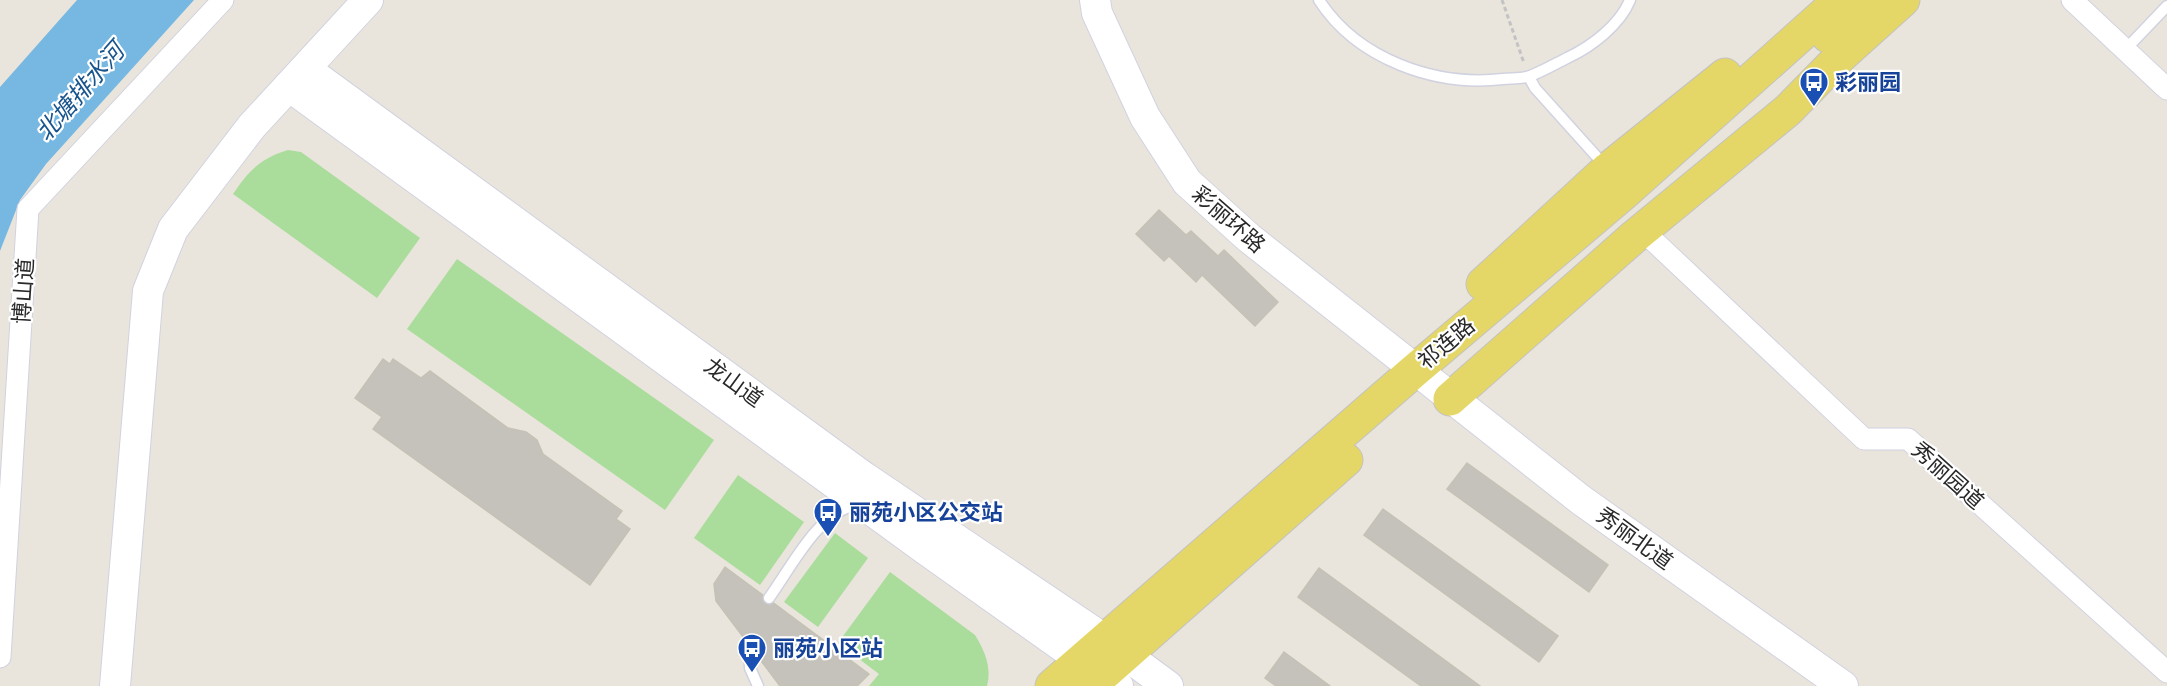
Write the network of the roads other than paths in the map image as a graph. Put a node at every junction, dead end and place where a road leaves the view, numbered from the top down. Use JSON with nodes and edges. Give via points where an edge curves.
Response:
{"nodes":[{"id":1,"x":223,"y":0,"type":"edge"},
{"id":2,"x":368,"y":0,"type":"edge"},
{"id":3,"x":1095,"y":0,"type":"edge"},
{"id":4,"x":1319,"y":0,"type":"edge"},
{"id":5,"x":1630,"y":0,"type":"edge"},
{"id":6,"x":1810,"y":0,"type":"edge"},
{"id":7,"x":1840,"y":0,"type":"edge"},
{"id":8,"x":1870,"y":0,"type":"edge"},
{"id":9,"x":1903,"y":0,"type":"edge"},
{"id":10,"x":2072,"y":0,"type":"edge"},
{"id":11,"x":2167,"y":6,"type":"edge"},
{"id":12,"x":2125,"y":50,"type":"junction"},
{"id":13,"x":1529,"y":76,"type":"junction"},
{"id":14,"x":298,"y":78,"type":"junction"},
{"id":15,"x":2167,"y":89,"type":"edge"},
{"id":16,"x":1608,"y":169,"type":"junction"},
{"id":17,"x":1642,"y":230,"type":"junction"},
{"id":18,"x":1424,"y":378,"type":"junction"},
{"id":19,"x":866,"y":505,"type":"junction"},
{"id":20,"x":769,"y":598,"type":"dead end"},
{"id":21,"x":749,"y":649,"type":"dead end"},
{"id":22,"x":0,"y":657,"type":"edge"},
{"id":23,"x":1104,"y":667,"type":"edge"},
{"id":24,"x":2167,"y":672,"type":"edge"},
{"id":25,"x":115,"y":686,"type":"edge"},
{"id":26,"x":758,"y":686,"type":"edge"},
{"id":27,"x":1052,"y":686,"type":"edge"},
{"id":28,"x":1168,"y":686,"type":"edge"},
{"id":29,"x":1843,"y":686,"type":"edge"}],
"edges":[{"from":1,"to":22,"type":"street","name":"博山道","via":[[28,209]]},
{"from":2,"to":14,"type":"main road"},
{"from":3,"to":18,"type":"main road","name":"彩丽环路","via":[[1097,13],[1145,117],[1187,182],[1249,238]]},
{"from":4,"to":13,"type":"lane","via":[[1348,33],[1391,61],[1429,76],[1482,82]]},
{"from":5,"to":13,"type":"lane","via":[[1605,33],[1581,52]]},
{"from":6,"to":16,"type":"main road","via":[[1716,83]]},
{"from":7,"to":18,"type":"main road","name":"祁连路"},
{"from":8,"to":18,"type":"main road","name":"祁连路"},
{"from":9,"to":17,"type":"main road","via":[[1788,110]]},
{"from":10,"to":12,"type":"street"},
{"from":11,"to":12,"type":"lane"},
{"from":12,"to":15,"type":"street"},
{"from":13,"to":16,"type":"lane","via":[[1535,88]]},
{"from":14,"to":19,"type":"main road","name":"龙山道"},
{"from":14,"to":23,"type":"main road","name":"龙山道","via":[[864,477]]},
{"from":14,"to":25,"type":"main road","via":[[252,126],[173,229],[148,291]]},
{"from":16,"to":18,"type":"main road","via":[[1503,267]]},
{"from":17,"to":18,"type":"main road"},
{"from":17,"to":24,"type":"street","name":"秀丽园道","via":[[1864,439],[1908,439]]},
{"from":18,"to":23,"type":"main road","name":"祁连路"},
{"from":18,"to":29,"type":"main road","name":"秀丽北道","via":[[1581,500]]},
{"from":19,"to":20,"type":"lane","via":[[849,506],[832,514]]},
{"from":19,"to":23,"type":"main road","name":"龙山道"},
{"from":21,"to":26,"type":"lane","via":[[750,668]]},
{"from":23,"to":27,"type":"main road","name":"祁连路"},
{"from":23,"to":28,"type":"main road","name":"龙山道"}]}
